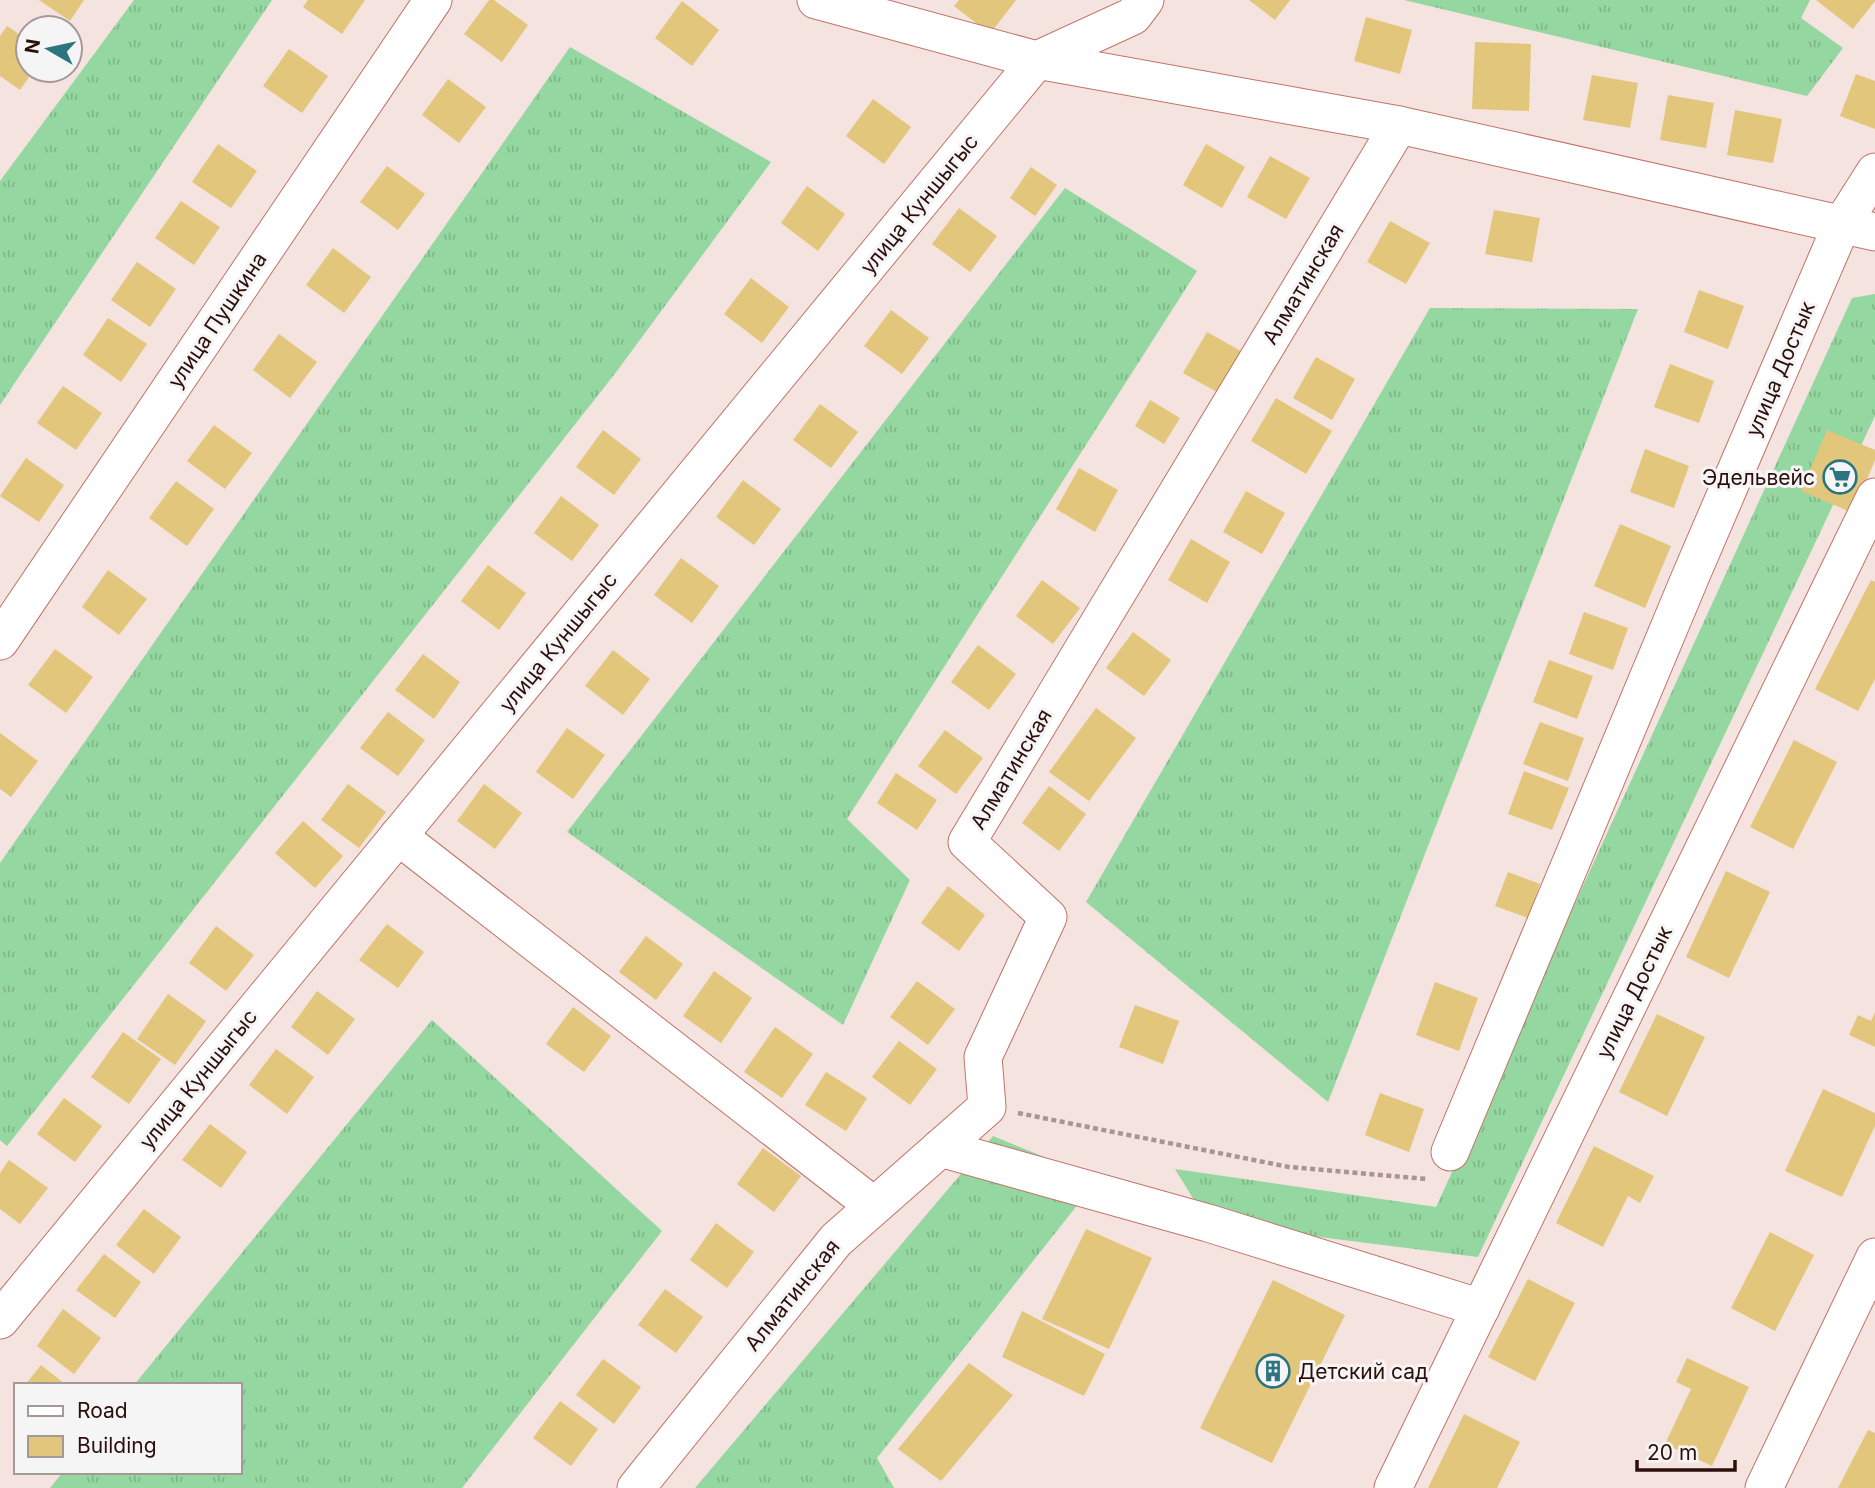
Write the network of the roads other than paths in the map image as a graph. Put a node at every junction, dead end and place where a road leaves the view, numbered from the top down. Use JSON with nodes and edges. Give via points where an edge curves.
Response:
{"nodes":[{"id":1,"x":433,"y":0,"type":"edge"},
{"id":2,"x":816,"y":0,"type":"edge"},
{"id":3,"x":1145,"y":0,"type":"edge"},
{"id":4,"x":1037,"y":60,"type":"junction"},
{"id":5,"x":1399,"y":125,"type":"junction"},
{"id":6,"x":1875,"y":172,"type":"edge"},
{"id":7,"x":1858,"y":228,"type":"edge"},
{"id":8,"x":1875,"y":497,"type":"edge"},
{"id":9,"x":0,"y":640,"type":"edge"},
{"id":10,"x":398,"y":836,"type":"junction"},
{"id":11,"x":940,"y":1148,"type":"junction"},
{"id":12,"x":1450,"y":1152,"type":"road end"},
{"id":13,"x":874,"y":1206,"type":"junction"},
{"id":14,"x":1875,"y":1257,"type":"edge"},
{"id":15,"x":1480,"y":1308,"type":"junction"},
{"id":16,"x":0,"y":1320,"type":"edge"},
{"id":17,"x":636,"y":1488,"type":"edge"},
{"id":18,"x":1393,"y":1488,"type":"edge"},
{"id":19,"x":1764,"y":1488,"type":"edge"}],
"edges":[{"from":1,"to":9,"type":"street","name":"улица Пушкина"},
{"from":2,"to":4,"type":"street"},
{"from":3,"to":4,"type":"street","name":"улица Куншыгыс","via":[[1133,16]]},
{"from":4,"to":5,"type":"street"},
{"from":4,"to":10,"type":"street","name":"улица Куншыгыс"},
{"from":5,"to":7,"type":"street"},
{"from":5,"to":11,"type":"street","name":"Алматинская","via":[[967,842],[1048,918],[983,1057],[987,1107]]},
{"from":6,"to":7,"type":"street","name":"улица Достык"},
{"from":7,"to":12,"type":"street","name":"улица Достык","via":[[1687,586]]},
{"from":8,"to":15,"type":"street","name":"улица Достык"},
{"from":10,"to":13,"type":"street"},
{"from":10,"to":16,"type":"street","name":"улица Куншыгыс"},
{"from":11,"to":13,"type":"street","name":"Алматинская"},
{"from":11,"to":15,"type":"street","via":[[1208,1223]]},
{"from":13,"to":17,"type":"street","name":"Алматинская","via":[[836,1240]]},
{"from":14,"to":19,"type":"street"},
{"from":15,"to":18,"type":"street","name":"улица Достык"}]}
